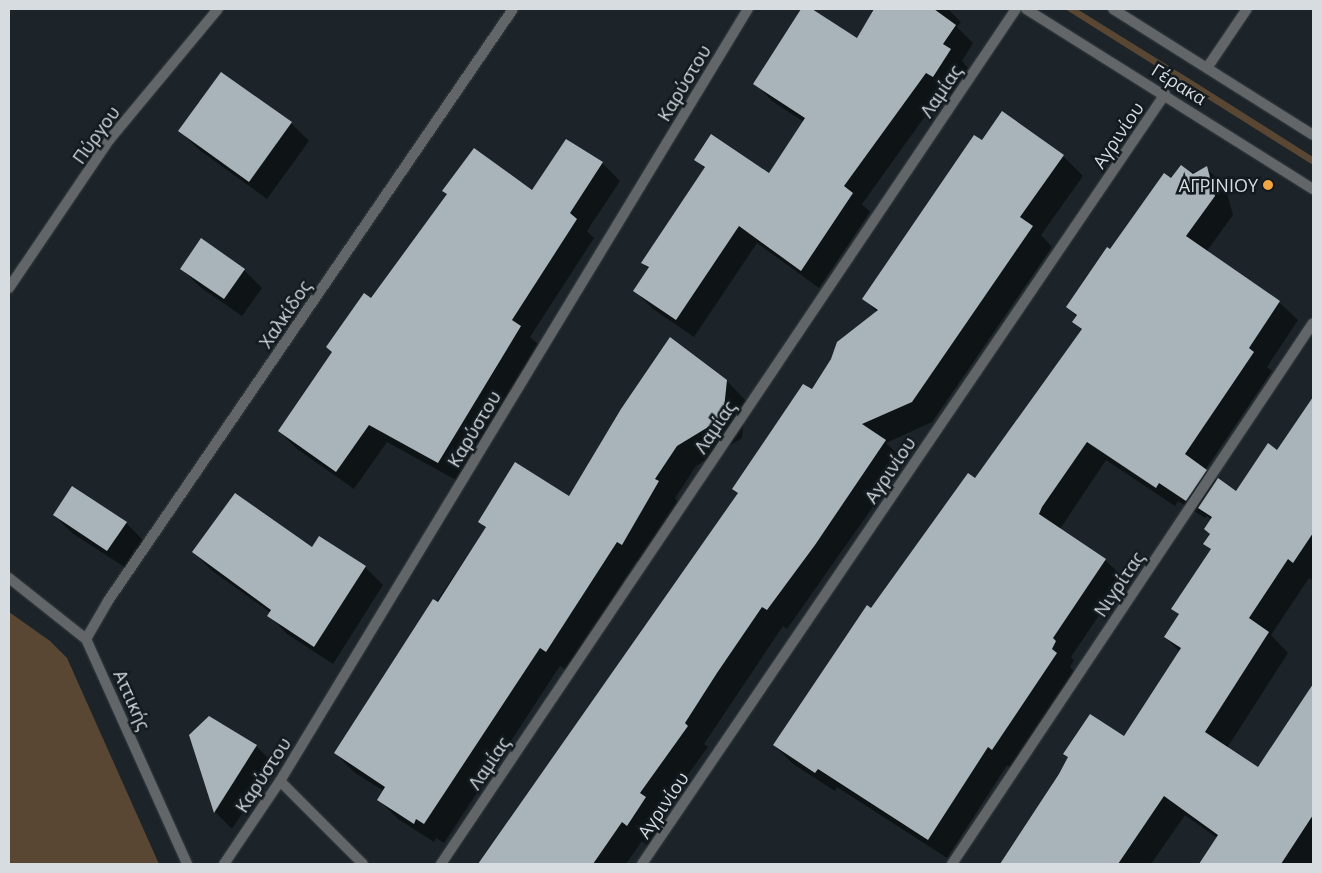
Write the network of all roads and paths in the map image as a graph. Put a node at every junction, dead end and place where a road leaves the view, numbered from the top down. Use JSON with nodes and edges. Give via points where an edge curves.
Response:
{"nodes":[{"id":1,"x":218,"y":9,"type":"edge"},
{"id":2,"x":513,"y":9,"type":"edge"},
{"id":3,"x":748,"y":9,"type":"edge"},
{"id":4,"x":1016,"y":9,"type":"edge"},
{"id":5,"x":1026,"y":9,"type":"edge"},
{"id":6,"x":1112,"y":9,"type":"edge"},
{"id":7,"x":1247,"y":9,"type":"edge"},
{"id":8,"x":1207,"y":68,"type":"junction"},
{"id":9,"x":1165,"y":94,"type":"junction"},
{"id":10,"x":1313,"y":135,"type":"edge"},
{"id":11,"x":1313,"y":189,"type":"edge"},
{"id":12,"x":9,"y":288,"type":"edge"},
{"id":13,"x":1313,"y":322,"type":"edge"},
{"id":14,"x":9,"y":578,"type":"edge"},
{"id":15,"x":86,"y":639,"type":"junction"},
{"id":16,"x":280,"y":781,"type":"junction"},
{"id":17,"x":187,"y":864,"type":"edge"},
{"id":18,"x":224,"y":864,"type":"edge"},
{"id":19,"x":363,"y":864,"type":"edge"},
{"id":20,"x":441,"y":864,"type":"edge"},
{"id":21,"x":642,"y":864,"type":"edge"},
{"id":22,"x":952,"y":864,"type":"edge"}],
"edges":[{"from":1,"to":12,"type":"street","name":"Πύργου","via":[[110,139]]},
{"from":2,"to":15,"type":"street","name":"Χαλκίδος","via":[[114,592]]},
{"from":3,"to":16,"type":"street","name":"Καρύστου"},
{"from":4,"to":20,"type":"street","name":"Λαμίας"},
{"from":5,"to":9,"type":"street","name":"Γέρακα"},
{"from":6,"to":8,"type":"street","name":"Γέρακα"},
{"from":7,"to":8,"type":"street"},
{"from":8,"to":10,"type":"street","name":"Γέρακα"},
{"from":9,"to":11,"type":"street","name":"Γέρακα"},
{"from":9,"to":21,"type":"street","name":"Αγρινίου"},
{"from":13,"to":22,"type":"street","name":"Νιγρίτας"},
{"from":14,"to":15,"type":"street","name":"Αττικής"},
{"from":15,"to":17,"type":"street","name":"Αττικής"},
{"from":16,"to":18,"type":"street","name":"Καρύστου"},
{"from":16,"to":19,"type":"street"}]}
